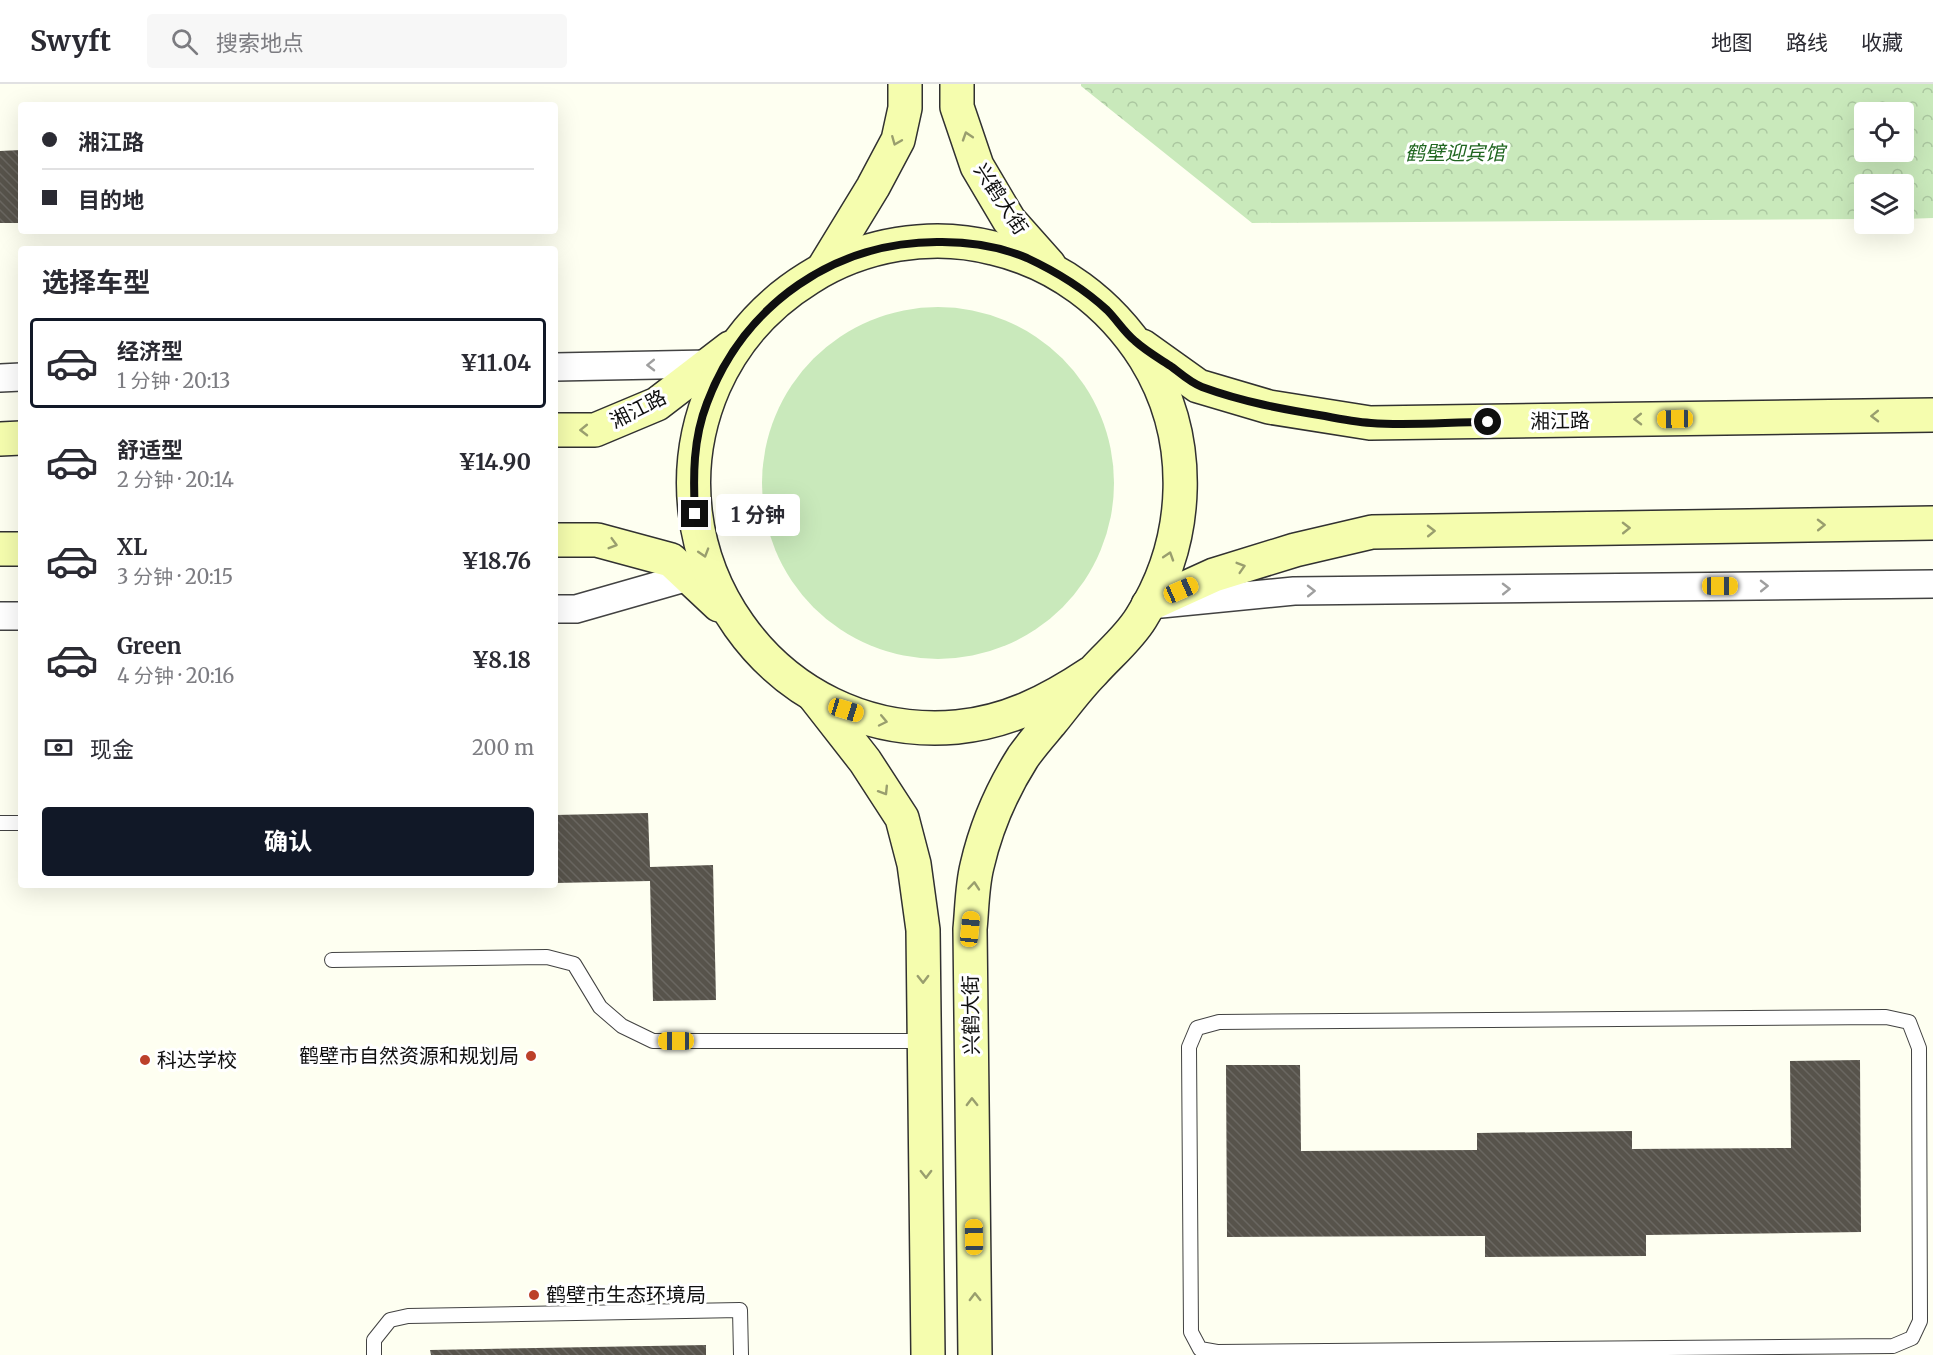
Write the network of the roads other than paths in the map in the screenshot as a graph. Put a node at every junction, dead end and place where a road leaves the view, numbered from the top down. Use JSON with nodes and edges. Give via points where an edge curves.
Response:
{"nodes":[{"id":1,"x":905,"y":84,"type":"edge"},
{"id":2,"x":957,"y":84,"type":"edge"},
{"id":3,"x":823,"y":269,"type":"junction"},
{"id":4,"x":1055,"y":271,"type":"junction"},
{"id":5,"x":741,"y":339,"type":"junction"},
{"id":6,"x":1134,"y":340,"type":"junction"},
{"id":7,"x":709,"y":364,"type":"junction"},
{"id":8,"x":558,"y":367,"type":"edge"},
{"id":9,"x":18,"y":377,"type":"edge"},
{"id":10,"x":0,"y":378,"type":"edge"},
{"id":11,"x":1933,"y":415,"type":"edge"},
{"id":12,"x":558,"y":430,"type":"edge"},
{"id":13,"x":18,"y":438,"type":"edge"},
{"id":14,"x":0,"y":439,"type":"edge"},
{"id":15,"x":1933,"y":523,"type":"edge"},
{"id":16,"x":558,"y":540,"type":"edge"},
{"id":17,"x":0,"y":549,"type":"edge"},
{"id":18,"x":18,"y":549,"type":"edge"},
{"id":19,"x":688,"y":577,"type":"junction"},
{"id":20,"x":1933,"y":584,"type":"edge"},
{"id":21,"x":1148,"y":605,"type":"junction"},
{"id":22,"x":558,"y":609,"type":"edge"},
{"id":23,"x":0,"y":616,"type":"edge"},
{"id":24,"x":18,"y":616,"type":"edge"},
{"id":25,"x":733,"y":617,"type":"junction"},
{"id":26,"x":1091,"y":673,"type":"junction"},
{"id":27,"x":812,"y":694,"type":"junction"},
{"id":28,"x":0,"y":823,"type":"edge"},
{"id":29,"x":18,"y":823,"type":"edge"},
{"id":30,"x":333,"y":960,"type":"dead end"},
{"id":31,"x":924,"y":1041,"type":"junction"},
{"id":32,"x":1700,"y":1351,"type":"edge"},
{"id":33,"x":1409,"y":1352,"type":"edge"},
{"id":34,"x":375,"y":1355,"type":"edge"},
{"id":35,"x":741,"y":1355,"type":"edge"},
{"id":36,"x":928,"y":1355,"type":"edge"},
{"id":37,"x":975,"y":1355,"type":"edge"}],
"edges":[{"from":1,"to":3,"type":"main road","one_way":true,"via":[[898,140]]},
{"from":4,"to":2,"type":"main road","name":"兴鹤大街","one_way":true,"via":[[1009,220],[977,166],[957,107]]},
{"from":3,"to":4,"type":"main road","via":[[854,255],[922,241],[990,247]]},
{"from":3,"to":5,"type":"main road","via":[[793,288]]},
{"from":4,"to":6,"type":"main road","via":[[1110,312]]},
{"from":5,"to":7,"type":"main road","name":"湘江路"},
{"from":5,"to":25,"type":"main road","one_way":true,"via":[[721,370],[706,405],[693,477],[702,550]]},
{"from":11,"to":6,"type":"main road","name":"湘江路","one_way":true,"via":[[1370,423],[1269,407],[1198,386]]},
{"from":21,"to":6,"type":"main road","one_way":true,"via":[[1172,551],[1181,478],[1178,441],[1168,406],[1154,372]]},
{"from":7,"to":8,"type":"street","one_way":true},
{"from":7,"to":12,"type":"main road","name":"湘江路","one_way":true,"via":[[657,404],[595,430]]},
{"from":9,"to":10,"type":"street"},
{"from":13,"to":14,"type":"main road"},
{"from":21,"to":15,"type":"main road","one_way":true,"via":[[1214,575],[1372,532]]},
{"from":16,"to":19,"type":"main road","one_way":true,"via":[[597,540],[670,560]]},
{"from":17,"to":18,"type":"main road"},
{"from":19,"to":22,"type":"street","via":[[576,609]]},
{"from":19,"to":25,"type":"main road"},
{"from":21,"to":20,"type":"street","one_way":true,"via":[[1294,591]]},
{"from":21,"to":26,"type":"main road","via":[[1118,647]]},
{"from":23,"to":24,"type":"street"},
{"from":25,"to":27,"type":"main road","via":[[755,646]]},
{"from":27,"to":26,"type":"main road","one_way":true,"via":[[881,721],[955,727],[1027,710],[1061,694]]},
{"from":37,"to":26,"type":"main road","name":"兴鹤大街","one_way":true,"via":[[970,929],[976,869],[994,810],[1024,756]]},
{"from":27,"to":31,"type":"main road","one_way":true,"via":[[866,761],[902,818],[914,864],[923,930]]},
{"from":28,"to":29,"type":"lane"},
{"from":30,"to":31,"type":"lane","via":[[547,957],[574,964],[600,1007],[622,1026],[653,1041]]},
{"from":31,"to":36,"type":"main road","one_way":true},
{"from":32,"to":33,"type":"lane"},
{"from":32,"to":33,"type":"lane","via":[[1893,1346],[1912,1338],[1920,1321],[1919,1048],[1909,1022],[1886,1017],[1219,1022],[1197,1028],[1189,1047],[1191,1332],[1200,1348],[1217,1352]]},
{"from":34,"to":35,"type":"lane","via":[[374,1340],[390,1320],[408,1316],[740,1310]]}]}
